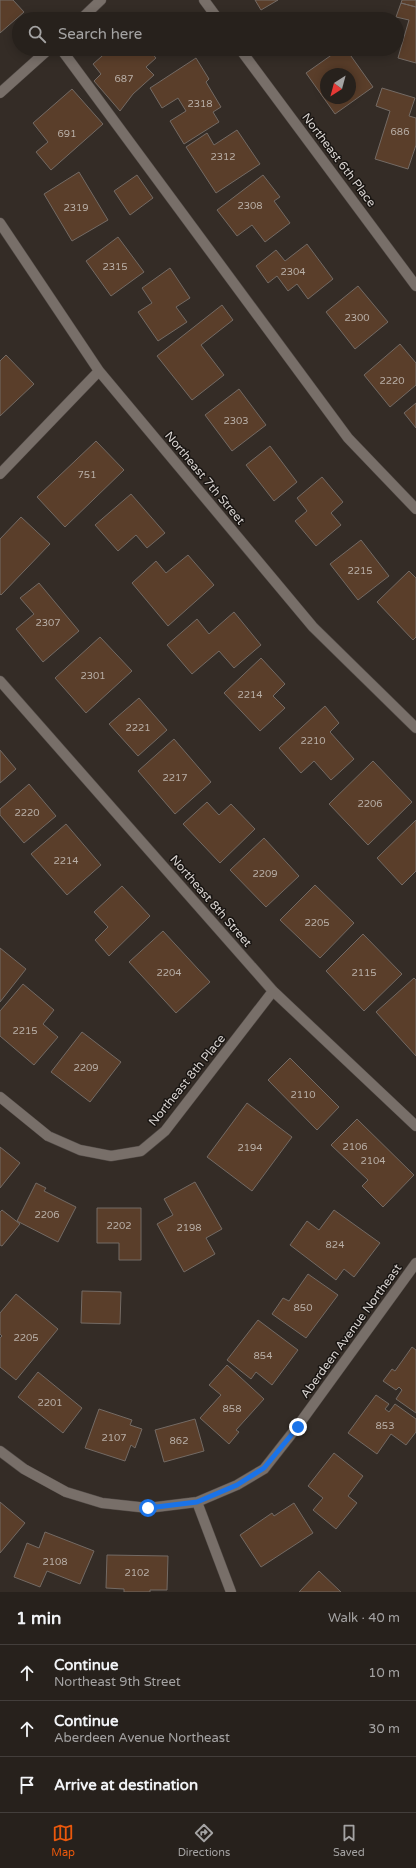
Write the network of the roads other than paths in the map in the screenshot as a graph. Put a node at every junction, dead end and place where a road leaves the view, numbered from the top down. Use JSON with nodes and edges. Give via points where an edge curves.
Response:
{"nodes":[{"id":1,"x":101,"y":0,"type":"edge"},
{"id":2,"x":204,"y":0,"type":"edge"},
{"id":3,"x":88,"y":12,"type":"edge"},
{"id":4,"x":213,"y":12,"type":"edge"},
{"id":5,"x":41,"y":56,"type":"edge"},
{"id":6,"x":66,"y":56,"type":"edge"},
{"id":7,"x":245,"y":56,"type":"edge"},
{"id":8,"x":0,"y":93,"type":"edge"},
{"id":9,"x":0,"y":223,"type":"edge"},
{"id":10,"x":416,"y":286,"type":"edge"},
{"id":11,"x":99,"y":371,"type":"junction"},
{"id":12,"x":0,"y":474,"type":"edge"},
{"id":13,"x":416,"y":509,"type":"edge"},
{"id":14,"x":0,"y":680,"type":"edge"},
{"id":15,"x":416,"y":728,"type":"edge"},
{"id":16,"x":273,"y":991,"type":"junction"},
{"id":17,"x":0,"y":1097,"type":"edge"},
{"id":18,"x":416,"y":1126,"type":"edge"},
{"id":19,"x":416,"y":1263,"type":"edge"},
{"id":20,"x":0,"y":1450,"type":"edge"},
{"id":21,"x":197,"y":1502,"type":"junction"},
{"id":22,"x":231,"y":1592,"type":"edge"}],
"edges":[{"from":1,"to":3,"type":"street"},
{"from":2,"to":4,"type":"street"},
{"from":5,"to":8,"type":"street"},
{"from":6,"to":13,"type":"street","via":[[348,438]]},
{"from":7,"to":10,"type":"street","name":"Northeast 6th Place"},
{"from":9,"to":11,"type":"street","name":"Northeast 7th Street"},
{"from":11,"to":12,"type":"street"},
{"from":11,"to":15,"type":"street","name":"Northeast 7th Street","via":[[313,627]]},
{"from":14,"to":16,"type":"street","name":"Northeast 8th Street"},
{"from":16,"to":17,"type":"street","name":"Northeast 8th Place","via":[[165,1131],[141,1151],[111,1156],[80,1150],[48,1136]]},
{"from":16,"to":18,"type":"street","name":"Northeast 8th Street"},
{"from":19,"to":21,"type":"street","name":"Aberdeen Avenue Northeast","via":[[298,1427],[264,1468],[237,1485]]},
{"from":20,"to":21,"type":"street","name":"Aberdeen Avenue Northeast","via":[[24,1469],[66,1492],[102,1503],[148,1508]]},
{"from":21,"to":22,"type":"street"}]}
